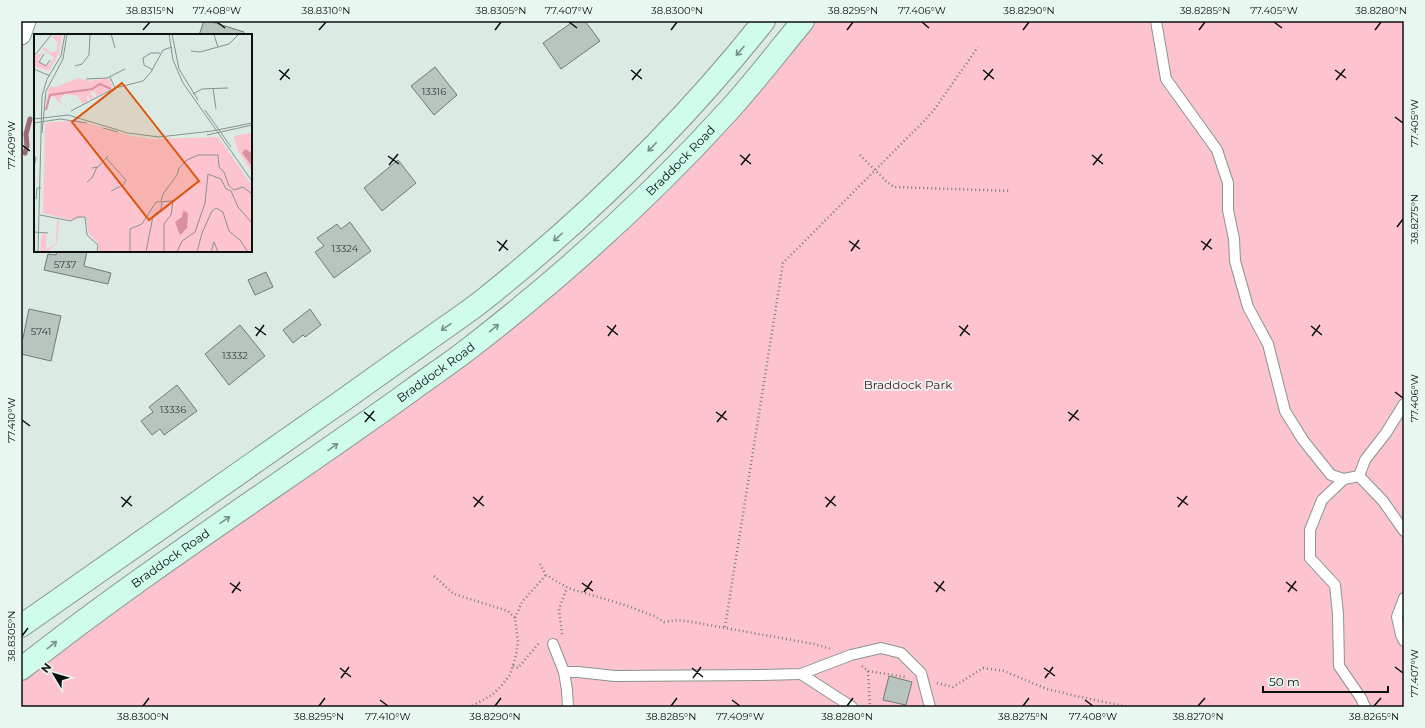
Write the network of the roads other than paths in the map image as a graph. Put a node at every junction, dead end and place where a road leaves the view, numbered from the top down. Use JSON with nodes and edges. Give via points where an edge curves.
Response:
{"nodes":[{"id":1,"x":26,"y":21,"type":"edge"},
{"id":2,"x":764,"y":21,"type":"edge"},
{"id":3,"x":803,"y":21,"type":"edge"},
{"id":4,"x":1156,"y":21,"type":"edge"},
{"id":5,"x":21,"y":35,"type":"edge"},
{"id":6,"x":1404,"y":404,"type":"edge"},
{"id":7,"x":1359,"y":476,"type":"junction"},
{"id":8,"x":1344,"y":479,"type":"junction"},
{"id":9,"x":1404,"y":531,"type":"edge"},
{"id":10,"x":1404,"y":598,"type":"edge"},
{"id":11,"x":21,"y":626,"type":"edge"},
{"id":12,"x":1404,"y":642,"type":"edge"},
{"id":13,"x":553,"y":644,"type":"dead end"},
{"id":14,"x":21,"y":669,"type":"edge"},
{"id":15,"x":564,"y":672,"type":"junction"},
{"id":16,"x":801,"y":674,"type":"junction"},
{"id":17,"x":568,"y":707,"type":"edge"},
{"id":18,"x":852,"y":707,"type":"edge"},
{"id":19,"x":930,"y":707,"type":"edge"},
{"id":20,"x":1365,"y":707,"type":"edge"}],
"edges":[{"from":1,"to":5,"type":"street"},
{"from":2,"to":11,"type":"main road","one_way":true,"via":[[693,105],[640,159],[551,244],[485,299]]},
{"from":14,"to":3,"type":"main road","name":"Braddock Road","one_way":true,"via":[[67,632],[470,348],[544,288],[625,217],[684,157],[732,107]]},
{"from":4,"to":8,"type":"lane","via":[[1166,79],[1217,150],[1224,170],[1228,183],[1228,210],[1234,239],[1235,262],[1248,307],[1268,344],[1286,411],[1303,440],[1332,475]]},
{"from":6,"to":7,"type":"lane","via":[[1365,460]]},
{"from":7,"to":8,"type":"lane"},
{"from":7,"to":9,"type":"lane","via":[[1383,501]]},
{"from":8,"to":20,"type":"lane","via":[[1322,500],[1310,530],[1310,558],[1335,585],[1339,666]]},
{"from":10,"to":12,"type":"lane","via":[[1397,617]]},
{"from":13,"to":15,"type":"lane"},
{"from":15,"to":16,"type":"lane","via":[[615,676]]},
{"from":15,"to":17,"type":"lane"},
{"from":16,"to":18,"type":"lane"},
{"from":16,"to":19,"type":"lane","via":[[851,655],[881,648],[901,653],[921,673]]}]}
